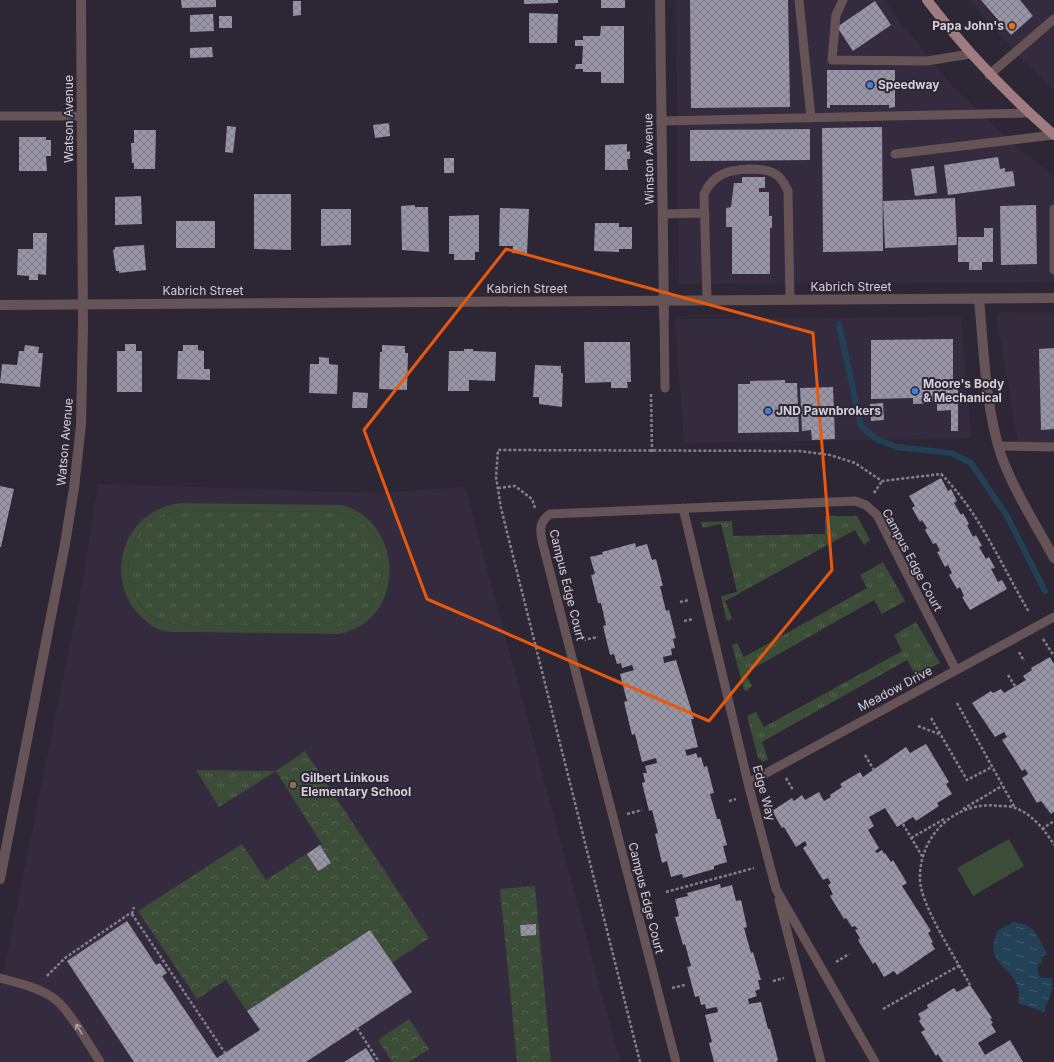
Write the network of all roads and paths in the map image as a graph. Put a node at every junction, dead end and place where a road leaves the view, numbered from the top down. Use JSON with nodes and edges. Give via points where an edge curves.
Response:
{"nodes":[{"id":1,"x":81,"y":0,"type":"edge"},
{"id":2,"x":660,"y":0,"type":"edge"},
{"id":3,"x":799,"y":0,"type":"edge"},
{"id":4,"x":843,"y":0,"type":"edge"},
{"id":5,"x":927,"y":0,"type":"edge"},
{"id":6,"x":1054,"y":19,"type":"edge"},
{"id":7,"x":970,"y":54,"type":"junction"},
{"id":8,"x":990,"y":75,"type":"junction"},
{"id":9,"x":1029,"y":113,"type":"junction"},
{"id":10,"x":0,"y":116,"type":"edge"},
{"id":11,"x":82,"y":116,"type":"junction"},
{"id":12,"x":811,"y":118,"type":"junction"},
{"id":13,"x":661,"y":121,"type":"junction"},
{"id":14,"x":1054,"y":135,"type":"edge"},
{"id":15,"x":895,"y":154,"type":"dead end"},
{"id":16,"x":1054,"y":209,"type":"edge"},
{"id":17,"x":705,"y":213,"type":"junction"},
{"id":18,"x":663,"y":214,"type":"junction"},
{"id":19,"x":1054,"y":270,"type":"edge"},
{"id":20,"x":1054,"y":298,"type":"edge"},
{"id":21,"x":979,"y":299,"type":"junction"},
{"id":22,"x":707,"y":300,"type":"junction"},
{"id":23,"x":790,"y":300,"type":"junction"},
{"id":24,"x":664,"y":301,"type":"junction"},
{"id":25,"x":83,"y":304,"type":"junction"},
{"id":26,"x":0,"y":305,"type":"edge"},
{"id":27,"x":664,"y":317,"type":"joint"},
{"id":28,"x":665,"y":388,"type":"dead end"},
{"id":29,"x":999,"y":446,"type":"junction"},
{"id":30,"x":1054,"y":447,"type":"edge"},
{"id":31,"x":882,"y":481,"type":"junction"},
{"id":32,"x":498,"y":488,"type":"junction"},
{"id":33,"x":873,"y":495,"type":"dead end"},
{"id":34,"x":682,"y":508,"type":"junction"},
{"id":35,"x":537,"y":513,"type":"dead end"},
{"id":36,"x":1054,"y":558,"type":"edge"},
{"id":37,"x":1029,"y":612,"type":"dead end"},
{"id":38,"x":1054,"y":617,"type":"edge"},
{"id":39,"x":1040,"y":635,"type":"dead end"},
{"id":40,"x":1054,"y":656,"type":"edge"},
{"id":41,"x":956,"y":670,"type":"junction"},
{"id":42,"x":1008,"y":675,"type":"dead end"},
{"id":43,"x":1015,"y":686,"type":"dead end"},
{"id":44,"x":957,"y":703,"type":"dead end"},
{"id":45,"x":931,"y":718,"type":"dead end"},
{"id":46,"x":918,"y":726,"type":"dead end"},
{"id":47,"x":940,"y":734,"type":"junction"},
{"id":48,"x":865,"y":755,"type":"dead end"},
{"id":49,"x":992,"y":767,"type":"junction"},
{"id":50,"x":874,"y":770,"type":"dead end"},
{"id":51,"x":748,"y":783,"type":"junction"},
{"id":52,"x":1002,"y":786,"type":"junction"},
{"id":53,"x":1015,"y":808,"type":"junction"},
{"id":54,"x":957,"y":812,"type":"junction"},
{"id":55,"x":1054,"y":821,"type":"edge"},
{"id":56,"x":903,"y":824,"type":"dead end"},
{"id":57,"x":1042,"y":829,"type":"junction"},
{"id":58,"x":911,"y":838,"type":"junction"},
{"id":59,"x":1054,"y":845,"type":"edge"},
{"id":60,"x":922,"y":856,"type":"junction"},
{"id":61,"x":756,"y":868,"type":"dead end"},
{"id":62,"x":1,"y":874,"type":"edge"},
{"id":63,"x":776,"y":889,"type":"junction"},
{"id":64,"x":666,"y":892,"type":"dead end"},
{"id":65,"x":134,"y":907,"type":"dead end"},
{"id":66,"x":132,"y":914,"type":"junction"},
{"id":67,"x":960,"y":965,"type":"junction"},
{"id":68,"x":47,"y":976,"type":"dead end"},
{"id":69,"x":0,"y":978,"type":"edge"},
{"id":70,"x":970,"y":985,"type":"dead end"},
{"id":71,"x":883,"y":1009,"type":"dead end"},
{"id":72,"x":358,"y":1028,"type":"dead end"},
{"id":73,"x":226,"y":1053,"type":"dead end"},
{"id":74,"x":100,"y":1062,"type":"edge"},
{"id":75,"x":379,"y":1062,"type":"edge"},
{"id":76,"x":640,"y":1062,"type":"edge"},
{"id":77,"x":676,"y":1062,"type":"edge"},
{"id":78,"x":821,"y":1062,"type":"edge"},
{"id":79,"x":875,"y":1062,"type":"edge"}],
"edges":[{"from":1,"to":11,"type":"street","name":"Watson Avenue"},
{"from":2,"to":13,"type":"street","name":"Winston Avenue"},
{"from":3,"to":12,"type":"lane"},
{"from":4,"to":7,"type":"lane","via":[[836,15],[832,60],[927,61]]},
{"from":5,"to":7,"type":"main road"},
{"from":6,"to":8,"type":"lane"},
{"from":7,"to":8,"type":"main road"},
{"from":8,"to":9,"type":"main road"},
{"from":9,"to":12,"type":"lane"},
{"from":9,"to":14,"type":"main road"},
{"from":10,"to":11,"type":"lane"},
{"from":11,"to":25,"type":"street","name":"Watson Avenue"},
{"from":12,"to":13,"type":"lane"},
{"from":13,"to":18,"type":"street","name":"Winston Avenue"},
{"from":14,"to":15,"type":"lane"},
{"from":16,"to":19,"type":"lane"},
{"from":17,"to":18,"type":"lane"},
{"from":17,"to":22,"type":"lane"},
{"from":17,"to":23,"type":"lane","via":[[704,194],[707,187],[727,171],[765,169],[781,179],[788,191]]},
{"from":18,"to":24,"type":"street","name":"Winston Avenue"},
{"from":20,"to":21,"type":"street","name":"Kabrich Street"},
{"from":21,"to":23,"type":"street","name":"Kabrich Street"},
{"from":21,"to":29,"type":"street","via":[[988,397]]},
{"from":22,"to":23,"type":"street","name":"Kabrich Street"},
{"from":22,"to":24,"type":"street","name":"Kabrich Street"},
{"from":24,"to":25,"type":"street","name":"Kabrich Street"},
{"from":24,"to":27,"type":"street","name":"Winston Avenue"},
{"from":25,"to":26,"type":"street","name":"Kabrich Street"},
{"from":25,"to":62,"type":"street","name":"Watson Avenue","via":[[81,425],[74,488],[64,552]]},
{"from":27,"to":28,"type":"lane"},
{"from":29,"to":30,"type":"lane"},
{"from":29,"to":36,"type":"street","via":[[1010,479]]},
{"from":31,"to":32,"type":"path","via":[[855,463],[830,455],[799,451],[498,450]]},
{"from":31,"to":33,"type":"path"},
{"from":31,"to":37,"type":"path","via":[[941,474],[954,487],[988,536]]},
{"from":32,"to":35,"type":"path","via":[[515,486],[532,499]]},
{"from":32,"to":76,"type":"path"},
{"from":34,"to":41,"type":"lane","name":"Campus Edge Court","via":[[855,501],[866,505],[877,515]]},
{"from":34,"to":51,"type":"lane","name":"Edge Way"},
{"from":34,"to":77,"type":"lane","name":"Campus Edge Court","via":[[550,514],[544,518],[540,526]]},
{"from":38,"to":41,"type":"lane","name":"Meadow Drive"},
{"from":39,"to":40,"type":"path"},
{"from":41,"to":51,"type":"lane","name":"Meadow Drive"},
{"from":42,"to":43,"type":"path"},
{"from":44,"to":49,"type":"path"},
{"from":45,"to":47,"type":"path"},
{"from":46,"to":47,"type":"path"},
{"from":47,"to":49,"type":"path","via":[[967,780]]},
{"from":48,"to":50,"type":"path"},
{"from":49,"to":52,"type":"path"},
{"from":51,"to":63,"type":"lane","name":"Edge Way"},
{"from":52,"to":53,"type":"path"},
{"from":52,"to":54,"type":"path"},
{"from":53,"to":54,"type":"path","via":[[991,804]]},
{"from":53,"to":57,"type":"path","via":[[1033,819]]},
{"from":54,"to":58,"type":"path"},
{"from":54,"to":60,"type":"path","via":[[942,823],[931,836]]},
{"from":55,"to":57,"type":"path"},
{"from":56,"to":58,"type":"path"},
{"from":57,"to":59,"type":"path"},
{"from":58,"to":60,"type":"path"},
{"from":60,"to":67,"type":"path","via":[[920,879],[923,894]]},
{"from":61,"to":64,"type":"path"},
{"from":63,"to":78,"type":"lane"},
{"from":63,"to":79,"type":"lane","name":"Edge Way"},
{"from":65,"to":66,"type":"path"},
{"from":66,"to":68,"type":"path","via":[[65,958]]},
{"from":66,"to":73,"type":"path"},
{"from":67,"to":70,"type":"path"},
{"from":67,"to":71,"type":"path"},
{"from":74,"to":69,"type":"lane","one_way":true,"via":[[73,1020],[54,998],[28,986]]},
{"from":72,"to":75,"type":"path"}]}
